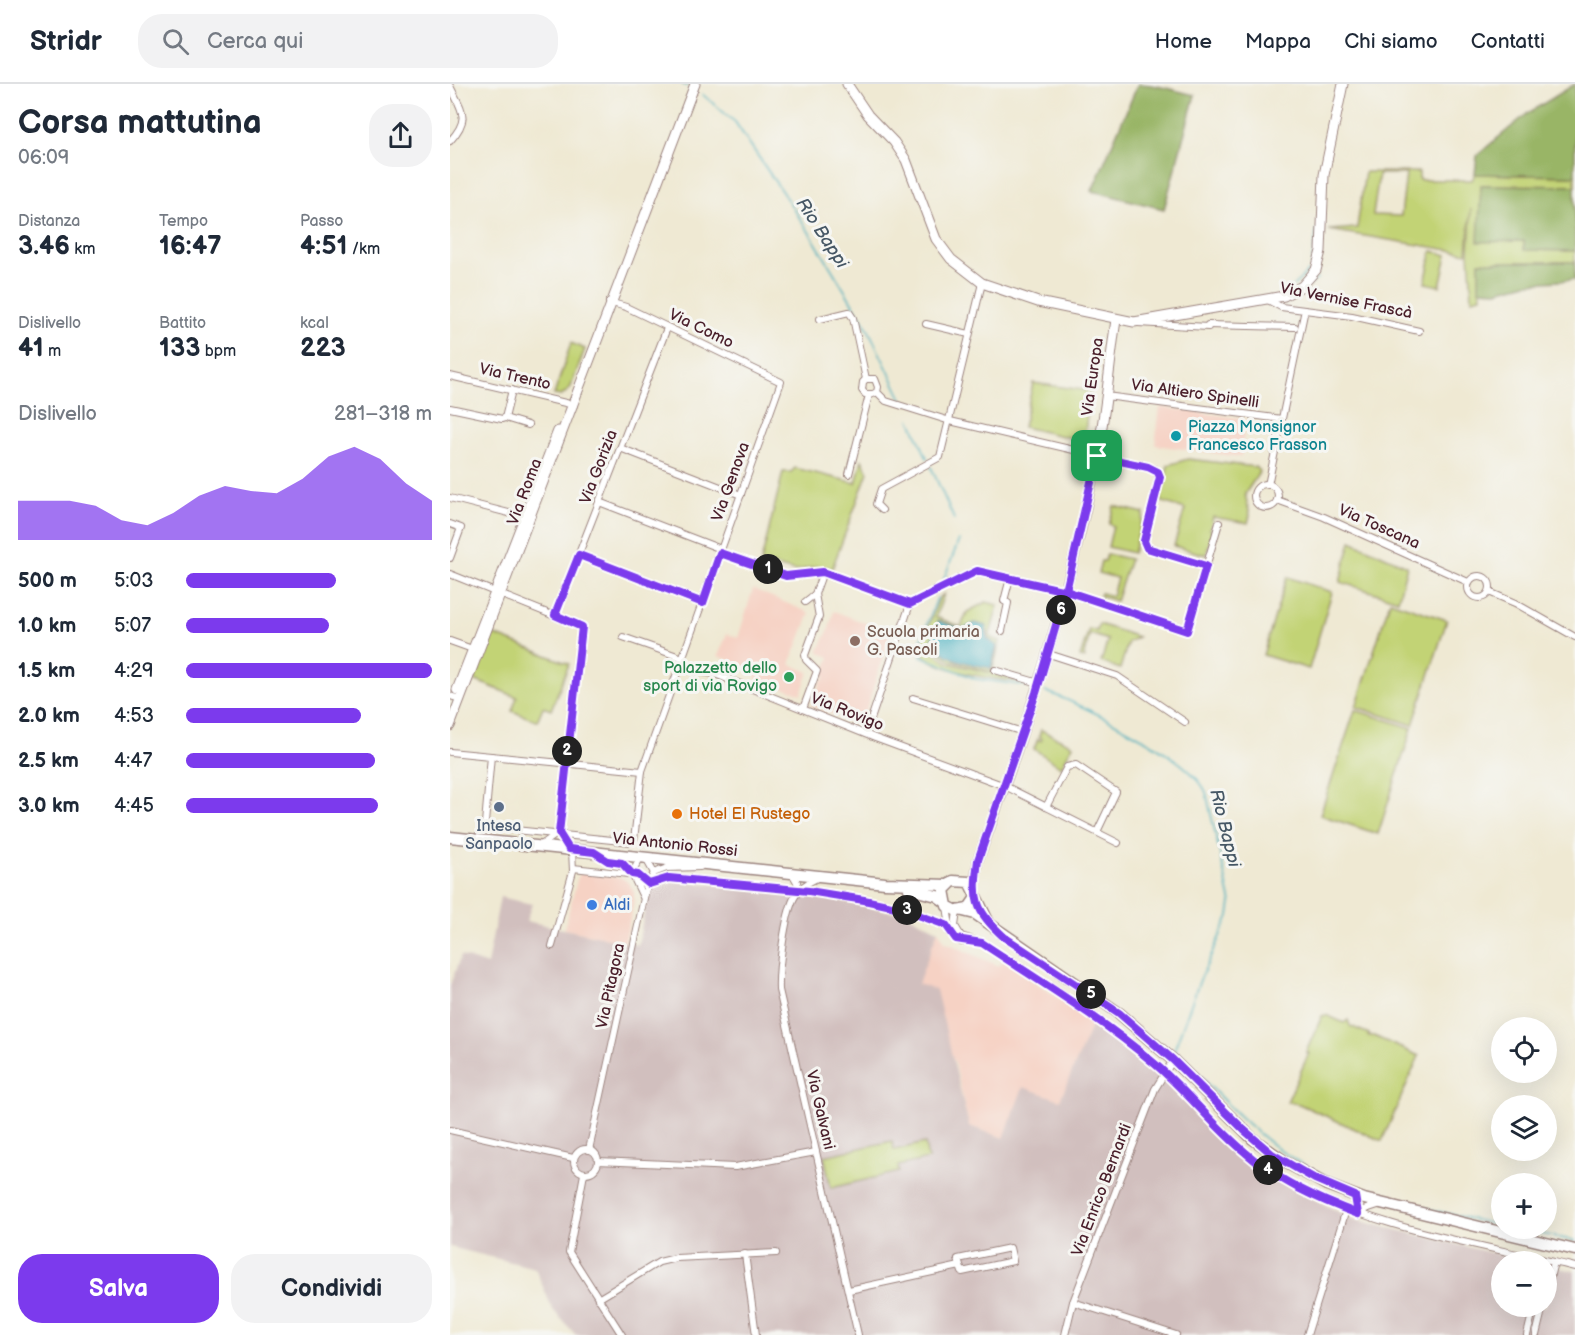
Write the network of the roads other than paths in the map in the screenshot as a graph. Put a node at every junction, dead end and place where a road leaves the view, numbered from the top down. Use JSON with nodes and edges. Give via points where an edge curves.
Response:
{"nodes":[{"id":1,"x":695,"y":84,"type":"edge"},
{"id":2,"x":847,"y":84,"type":"edge"},
{"id":3,"x":1343,"y":84,"type":"edge"},
{"id":4,"x":450,"y":86,"type":"edge"},
{"id":5,"x":450,"y":141,"type":"edge"},
{"id":6,"x":982,"y":284,"type":"junction"},
{"id":7,"x":1268,"y":300,"type":"junction"},
{"id":8,"x":610,"y":302,"type":"junction"},
{"id":9,"x":1304,"y":314,"type":"dead end"},
{"id":10,"x":820,"y":319,"type":"dead end"},
{"id":11,"x":1116,"y":320,"type":"junction"},
{"id":12,"x":1134,"y":322,"type":"junction"},
{"id":13,"x":926,"y":324,"type":"dead end"},
{"id":14,"x":1295,"y":327,"type":"dead end"},
{"id":15,"x":667,"y":328,"type":"junction"},
{"id":16,"x":1419,"y":331,"type":"dead end"},
{"id":17,"x":969,"y":334,"type":"junction"},
{"id":18,"x":450,"y":376,"type":"edge"},
{"id":19,"x":866,"y":379,"type":"junction"},
{"id":20,"x":781,"y":382,"type":"joint"},
{"id":21,"x":512,"y":390,"type":"junction"},
{"id":22,"x":877,"y":392,"type":"junction"},
{"id":23,"x":869,"y":395,"type":"junction"},
{"id":24,"x":1106,"y":396,"type":"junction"},
{"id":25,"x":572,"y":404,"type":"junction"},
{"id":26,"x":450,"y":408,"type":"edge"},
{"id":27,"x":505,"y":418,"type":"junction"},
{"id":28,"x":1282,"y":419,"type":"junction"},
{"id":29,"x":950,"y":421,"type":"junction"},
{"id":30,"x":528,"y":425,"type":"dead end"},
{"id":31,"x":620,"y":448,"type":"junction"},
{"id":32,"x":1097,"y":456,"type":"junction"},
{"id":33,"x":849,"y":474,"type":"dead end"},
{"id":34,"x":1268,"y":485,"type":"junction"},
{"id":35,"x":741,"y":495,"type":"junction"},
{"id":36,"x":450,"y":498,"type":"edge"},
{"id":37,"x":1277,"y":500,"type":"junction"},
{"id":38,"x":599,"y":502,"type":"junction"},
{"id":39,"x":882,"y":510,"type":"dead end"},
{"id":40,"x":528,"y":518,"type":"junction"},
{"id":41,"x":1219,"y":523,"type":"dead end"},
{"id":42,"x":450,"y":524,"type":"edge"},
{"id":43,"x":721,"y":551,"type":"junction"},
{"id":44,"x":579,"y":555,"type":"junction"},
{"id":45,"x":450,"y":558,"type":"edge"},
{"id":46,"x":1206,"y":566,"type":"junction"},
{"id":47,"x":823,"y":572,"type":"junction"},
{"id":48,"x":450,"y":574,"type":"edge"},
{"id":49,"x":1010,"y":578,"type":"junction"},
{"id":50,"x":1468,"y":582,"type":"junction"},
{"id":51,"x":1066,"y":591,"type":"junction"},
{"id":52,"x":1489,"y":592,"type":"junction"},
{"id":53,"x":498,"y":594,"type":"junction"},
{"id":54,"x":815,"y":594,"type":"junction"},
{"id":55,"x":805,"y":602,"type":"dead end"},
{"id":56,"x":703,"y":603,"type":"junction"},
{"id":57,"x":910,"y":604,"type":"junction"},
{"id":58,"x":555,"y":615,"type":"junction"},
{"id":59,"x":1002,"y":631,"type":"dead end"},
{"id":60,"x":623,"y":637,"type":"dead end"},
{"id":61,"x":1575,"y":637,"type":"edge"},
{"id":62,"x":450,"y":641,"type":"edge"},
{"id":63,"x":476,"y":651,"type":"junction"},
{"id":64,"x":1049,"y":654,"type":"junction"},
{"id":65,"x":683,"y":658,"type":"junction"},
{"id":66,"x":679,"y":669,"type":"junction"},
{"id":67,"x":994,"y":670,"type":"dead end"},
{"id":68,"x":1038,"y":687,"type":"junction"},
{"id":69,"x":455,"y":697,"type":"edge"},
{"id":70,"x":913,"y":698,"type":"dead end"},
{"id":71,"x":450,"y":709,"type":"edge"},
{"id":72,"x":802,"y":709,"type":"junction"},
{"id":73,"x":1185,"y":722,"type":"dead end"},
{"id":74,"x":450,"y":726,"type":"edge"},
{"id":75,"x":1023,"y":732,"type":"junction"},
{"id":76,"x":866,"y":734,"type":"junction"},
{"id":77,"x":450,"y":752,"type":"edge"},
{"id":78,"x":491,"y":756,"type":"junction"},
{"id":79,"x":566,"y":763,"type":"junction"},
{"id":80,"x":642,"y":771,"type":"junction"},
{"id":81,"x":1005,"y":786,"type":"junction"},
{"id":82,"x":1046,"y":807,"type":"junction"},
{"id":83,"x":1097,"y":832,"type":"junction"},
{"id":84,"x":560,"y":836,"type":"junction"},
{"id":85,"x":450,"y":837,"type":"edge"},
{"id":86,"x":631,"y":842,"type":"joint"},
{"id":87,"x":1118,"y":843,"type":"dead end"},
{"id":88,"x":540,"y":846,"type":"junction"},
{"id":89,"x":553,"y":847,"type":"junction"},
{"id":90,"x":571,"y":849,"type":"junction"},
{"id":91,"x":594,"y":852,"type":"junction"},
{"id":92,"x":645,"y":857,"type":"junction"},
{"id":93,"x":978,"y":860,"type":"junction"},
{"id":94,"x":717,"y":865,"type":"junction"},
{"id":95,"x":573,"y":868,"type":"junction"},
{"id":96,"x":791,"y":872,"type":"junction"},
{"id":97,"x":654,"y":873,"type":"junction"},
{"id":98,"x":632,"y":874,"type":"junction"},
{"id":99,"x":825,"y":875,"type":"junction"},
{"id":100,"x":962,"y":880,"type":"junction"},
{"id":101,"x":638,"y":883,"type":"junction"},
{"id":102,"x":885,"y":883,"type":"junction"},
{"id":103,"x":649,"y":884,"type":"junction"},
{"id":104,"x":947,"y":885,"type":"junction"},
{"id":105,"x":798,"y":891,"type":"junction"},
{"id":106,"x":974,"y":894,"type":"junction"},
{"id":107,"x":643,"y":897,"type":"junction"},
{"id":108,"x":953,"y":907,"type":"junction"},
{"id":109,"x":949,"y":926,"type":"junction"},
{"id":110,"x":992,"y":926,"type":"junction"},
{"id":111,"x":975,"y":941,"type":"junction"},
{"id":112,"x":552,"y":946,"type":"dead end"},
{"id":113,"x":1173,"y":1060,"type":"junction"},
{"id":114,"x":1164,"y":1072,"type":"junction"},
{"id":115,"x":450,"y":1130,"type":"edge"},
{"id":116,"x":589,"y":1149,"type":"junction"},
{"id":117,"x":816,"y":1152,"type":"junction"},
{"id":118,"x":573,"y":1158,"type":"junction"},
{"id":119,"x":598,"y":1161,"type":"junction"},
{"id":120,"x":584,"y":1174,"type":"junction"},
{"id":121,"x":1350,"y":1194,"type":"junction"},
{"id":122,"x":1383,"y":1204,"type":"junction"},
{"id":123,"x":1343,"y":1208,"type":"junction"},
{"id":124,"x":1358,"y":1213,"type":"junction"},
{"id":125,"x":1491,"y":1230,"type":"edge"},
{"id":126,"x":1527,"y":1239,"type":"joint"},
{"id":127,"x":1575,"y":1250,"type":"edge"},
{"id":128,"x":1507,"y":1251,"type":"edge"},
{"id":129,"x":1524,"y":1251,"type":"edge"},
{"id":130,"x":776,"y":1253,"type":"dead end"},
{"id":131,"x":745,"y":1254,"type":"junction"},
{"id":132,"x":1557,"y":1263,"type":"edge"},
{"id":133,"x":960,"y":1266,"type":"junction"},
{"id":134,"x":1575,"y":1267,"type":"edge"},
{"id":135,"x":849,"y":1290,"type":"junction"},
{"id":136,"x":598,"y":1299,"type":"junction"},
{"id":137,"x":1074,"y":1302,"type":"junction"},
{"id":138,"x":1531,"y":1317,"type":"edge"},
{"id":139,"x":1540,"y":1317,"type":"edge"},
{"id":140,"x":622,"y":1335,"type":"edge"},
{"id":141,"x":756,"y":1335,"type":"edge"},
{"id":142,"x":858,"y":1335,"type":"edge"},
{"id":143,"x":1065,"y":1335,"type":"edge"},
{"id":144,"x":1176,"y":1335,"type":"edge"},
{"id":145,"x":1307,"y":1335,"type":"edge"},
{"id":146,"x":1527,"y":1335,"type":"edge"},
{"id":147,"x":1536,"y":1335,"type":"edge"}],
"edges":[{"from":1,"to":8,"type":"street","name":"Via Roma"},
{"from":2,"to":6,"type":"street","name":"Via Vernise Frascà","via":[[906,160],[936,239],[951,259]]},
{"from":3,"to":7,"type":"street","name":"Via Vernise Frascà","via":[[1324,175],[1321,251],[1316,270],[1302,286]]},
{"from":4,"to":5,"type":"street","via":[[464,121]]},
{"from":6,"to":11,"type":"street","name":"Via Vernise Frascà"},
{"from":6,"to":17,"type":"street"},
{"from":7,"to":12,"type":"street","name":"Via Vernise Frascà"},
{"from":7,"to":16,"type":"street","name":"Via Vernise Frascà","via":[[1281,307],[1352,316]]},
{"from":8,"to":15,"type":"street","name":"Via Como"},
{"from":8,"to":25,"type":"street","name":"Via Roma"},
{"from":9,"to":28,"type":"street"},
{"from":10,"to":19,"type":"street","via":[[849,312]]},
{"from":11,"to":12,"type":"street","name":"Via Vernise Frascà"},
{"from":11,"to":24,"type":"street","name":"Via Europa"},
{"from":12,"to":14,"type":"street","name":"Via Vernise Frascà"},
{"from":13,"to":17,"type":"street"},
{"from":15,"to":20,"type":"street","name":"Via Como"},
{"from":15,"to":31,"type":"street","name":"Via Gorizia"},
{"from":17,"to":29,"type":"street"},
{"from":18,"to":21,"type":"street","name":"Via Trento"},
{"from":19,"to":22,"type":"street","via":[[878,383]]},
{"from":19,"to":23,"type":"street","via":[[862,390]]},
{"from":20,"to":35,"type":"street","name":"Via Genova"},
{"from":21,"to":25,"type":"street","name":"Via Trento"},
{"from":21,"to":27,"type":"street"},
{"from":22,"to":23,"type":"street"},
{"from":22,"to":29,"type":"street","via":[[886,401]]},
{"from":23,"to":33,"type":"street"},
{"from":24,"to":28,"type":"street","name":"Via Altiero Spinelli"},
{"from":24,"to":32,"type":"street","name":"Via Europa"},
{"from":25,"to":40,"type":"street","name":"Via Roma"},
{"from":26,"to":27,"type":"street"},
{"from":27,"to":30,"type":"street"},
{"from":28,"to":34,"type":"street"},
{"from":29,"to":32,"type":"street"},
{"from":29,"to":39,"type":"street","via":[[940,457],[881,489],[876,504]]},
{"from":31,"to":35,"type":"street"},
{"from":31,"to":38,"type":"street","name":"Via Gorizia"},
{"from":32,"to":46,"type":"street","via":[[1158,472],[1144,541],[1147,548]]},
{"from":32,"to":51,"type":"street","name":"Via Europa"},
{"from":34,"to":37,"type":"street","via":[[1276,490]]},
{"from":34,"to":37,"type":"street","name":"Via Toscana","via":[[1254,492],[1256,504],[1269,508]]},
{"from":35,"to":43,"type":"street","name":"Via Genova"},
{"from":36,"to":40,"type":"street"},
{"from":37,"to":50,"type":"street","name":"Via Toscana"},
{"from":38,"to":43,"type":"street"},
{"from":38,"to":44,"type":"street","name":"Via Gorizia"},
{"from":40,"to":53,"type":"street","name":"Via Roma"},
{"from":41,"to":46,"type":"street"},
{"from":42,"to":45,"type":"street","via":[[461,528]]},
{"from":43,"to":47,"type":"street","via":[[786,576]]},
{"from":43,"to":56,"type":"street","name":"Via Genova"},
{"from":44,"to":56,"type":"street"},
{"from":44,"to":58,"type":"street","name":"Via Gorizia"},
{"from":46,"to":51,"type":"street","via":[[1187,631]]},
{"from":47,"to":54,"type":"street"},
{"from":47,"to":57,"type":"street"},
{"from":48,"to":53,"type":"street"},
{"from":49,"to":51,"type":"street"},
{"from":49,"to":57,"type":"street","via":[[977,571]]},
{"from":49,"to":59,"type":"street"},
{"from":50,"to":52,"type":"street","name":"Via Toscana","via":[[1482,576],[1488,581]]},
{"from":50,"to":52,"type":"street","name":"Via Toscana","via":[[1468,591],[1475,598]]},
{"from":51,"to":64,"type":"street","name":"Via Europa"},
{"from":52,"to":61,"type":"street","name":"Via Toscana"},
{"from":53,"to":58,"type":"street"},
{"from":53,"to":63,"type":"street","name":"Via Roma"},
{"from":54,"to":55,"type":"street"},
{"from":54,"to":72,"type":"street","via":[[819,617],[805,656],[817,671]]},
{"from":56,"to":65,"type":"street","name":"Via Genova"},
{"from":57,"to":76,"type":"street"},
{"from":58,"to":79,"type":"street","via":[[582,627]]},
{"from":60,"to":65,"type":"street"},
{"from":62,"to":63,"type":"street"},
{"from":63,"to":69,"type":"street","name":"Via Roma"},
{"from":64,"to":68,"type":"street","name":"Via Europa"},
{"from":64,"to":73,"type":"street","via":[[1117,676]]},
{"from":65,"to":66,"type":"street","name":"Via Genova"},
{"from":66,"to":72,"type":"street","name":"Via Rovigo","via":[[715,674]]},
{"from":66,"to":80,"type":"street","name":"Via Genova"},
{"from":67,"to":68,"type":"street"},
{"from":68,"to":75,"type":"street","name":"Via Europa"},
{"from":69,"to":71,"type":"street","name":"Via Roma"},
{"from":69,"to":74,"type":"street","name":"Via Roma"},
{"from":70,"to":75,"type":"street"},
{"from":72,"to":76,"type":"street","name":"Via Rovigo"},
{"from":75,"to":81,"type":"street","name":"Via Europa"},
{"from":76,"to":81,"type":"street","name":"Via Rovigo"},
{"from":77,"to":78,"type":"street"},
{"from":78,"to":79,"type":"street"},
{"from":78,"to":84,"type":"street","name":"Via Antonio Rossi","via":[[487,827]]},
{"from":79,"to":80,"type":"street"},
{"from":79,"to":84,"type":"street"},
{"from":80,"to":86,"type":"street","name":"Via Genova"},
{"from":81,"to":82,"type":"street","name":"Via Rovigo"},
{"from":81,"to":93,"type":"street","name":"Via Europa"},
{"from":82,"to":83,"type":"street","name":"Via Rovigo"},
{"from":82,"to":83,"type":"street","via":[[1067,768],[1076,765],[1116,792]]},
{"from":83,"to":87,"type":"street","name":"Via Rovigo"},
{"from":84,"to":86,"type":"street","name":"Via Antonio Rossi"},
{"from":84,"to":88,"type":"street"},
{"from":84,"to":89,"type":"street"},
{"from":84,"to":90,"type":"street"},
{"from":85,"to":88,"type":"main road","name":"Via Antonio Rossi"},
{"from":88,"to":89,"type":"main road","name":"Via Antonio Rossi"},
{"from":89,"to":90,"type":"main road","name":"Via Antonio Rossi"},
{"from":90,"to":91,"type":"main road","name":"Via Antonio Rossi"},
{"from":90,"to":95,"type":"street"},
{"from":91,"to":92,"type":"main road","name":"Via Antonio Rossi"},
{"from":91,"to":98,"type":"street","via":[[608,861],[622,863]]},
{"from":92,"to":94,"type":"main road","name":"Via Antonio Rossi"},
{"from":92,"to":97,"type":"street"},
{"from":92,"to":98,"type":"street"},
{"from":93,"to":100,"type":"street","name":"Via Europa"},
{"from":93,"to":106,"type":"street","name":"Via Europa"},
{"from":94,"to":96,"type":"main road","name":"Via Antonio Rossi"},
{"from":94,"to":97,"type":"street","via":[[666,868]]},
{"from":95,"to":98,"type":"street","name":"Via Antonio Rossi"},
{"from":95,"to":112,"type":"street"},
{"from":96,"to":99,"type":"main road","name":"Via Antonio Rossi"},
{"from":96,"to":105,"type":"street"},
{"from":97,"to":103,"type":"street","name":"Via Pitagora"},
{"from":98,"to":101,"type":"street"},
{"from":98,"to":103,"type":"street"},
{"from":99,"to":102,"type":"main road","name":"Via Antonio Rossi"},
{"from":99,"to":105,"type":"street"},
{"from":100,"to":104,"type":"main road","name":"Via Antonio Rossi"},
{"from":100,"to":106,"type":"main road","name":"Via Antonio Rossi"},
{"from":101,"to":103,"type":"street","name":"Via Antonio Rossi"},
{"from":101,"to":107,"type":"street"},
{"from":102,"to":104,"type":"main road","name":"Via Antonio Rossi"},
{"from":102,"to":108,"type":"main road","name":"Via Antonio Rossi","via":[[922,891]]},
{"from":103,"to":105,"type":"street","name":"Via Antonio Rossi","via":[[669,878]]},
{"from":103,"to":107,"type":"street","name":"Via Pitagora"},
{"from":104,"to":108,"type":"main road","name":"Via Antonio Rossi"},
{"from":105,"to":109,"type":"street","name":"Via Antonio Rossi","via":[[896,907]]},
{"from":105,"to":117,"type":"street","name":"Via Galvani","via":[[778,972],[779,990]]},
{"from":106,"to":108,"type":"main road","via":[[968,909]]},
{"from":106,"to":110,"type":"main road","name":"Via Antonio Rossi"},
{"from":107,"to":116,"type":"street","name":"Via Pitagora"},
{"from":108,"to":109,"type":"street","name":"Via Antonio Rossi"},
{"from":108,"to":110,"type":"main road","name":"Via Antonio Rossi","via":[[975,914]]},
{"from":108,"to":111,"type":"street","name":"Via Antonio Rossi","via":[[956,932]]},
{"from":109,"to":111,"type":"street","name":"Via Antonio Rossi","via":[[956,939]]},
{"from":110,"to":113,"type":"main road","name":"Via Antonio Rossi","via":[[1119,1013]]},
{"from":111,"to":114,"type":"street","name":"Via Antonio Rossi","via":[[1099,1020]]},
{"from":113,"to":114,"type":"street","name":"Via Enrico Bernardi"},
{"from":113,"to":121,"type":"main road","name":"Via Antonio Rossi","via":[[1263,1147],[1315,1179]]},
{"from":114,"to":123,"type":"street","name":"Via Antonio Rossi","via":[[1258,1163],[1289,1183]]},
{"from":114,"to":137,"type":"street","name":"Via Enrico Bernardi"},
{"from":115,"to":118,"type":"street"},
{"from":116,"to":118,"type":"street","via":[[581,1150]]},
{"from":116,"to":119,"type":"street"},
{"from":117,"to":119,"type":"street","via":[[735,1167]]},
{"from":117,"to":135,"type":"street","name":"Via Galvani"},
{"from":118,"to":120,"type":"street","via":[[576,1170]]},
{"from":119,"to":120,"type":"street","via":[[595,1169]]},
{"from":120,"to":136,"type":"street","via":[[569,1252]]},
{"from":121,"to":122,"type":"main road","name":"Via Antonio Rossi"},
{"from":121,"to":123,"type":"street"},
{"from":121,"to":124,"type":"street"},
{"from":122,"to":124,"type":"street"},
{"from":122,"to":125,"type":"main road","name":"Via Antonio Rossi"},
{"from":123,"to":124,"type":"street","name":"Via Antonio Rossi"},
{"from":123,"to":145,"type":"street"},
{"from":124,"to":128,"type":"street","name":"Via Antonio Rossi"},
{"from":126,"to":127,"type":"main road","name":"Via Antonio Rossi"},
{"from":126,"to":129,"type":"street"},
{"from":130,"to":131,"type":"street"},
{"from":131,"to":136,"type":"street","via":[[659,1262]]},
{"from":131,"to":141,"type":"street"},
{"from":132,"to":134,"type":"street","name":"Via Antonio Rossi"},
{"from":133,"to":133,"type":"street","via":[[962,1272],[1013,1261],[1010,1248],[958,1259]]},
{"from":133,"to":135,"type":"street"},
{"from":135,"to":142,"type":"street","name":"Via Galvani"},
{"from":136,"to":140,"type":"street"},
{"from":137,"to":143,"type":"street","name":"Via Enrico Bernardi"},
{"from":137,"to":144,"type":"street"},
{"from":138,"to":146,"type":"street"},
{"from":139,"to":147,"type":"street"}]}
